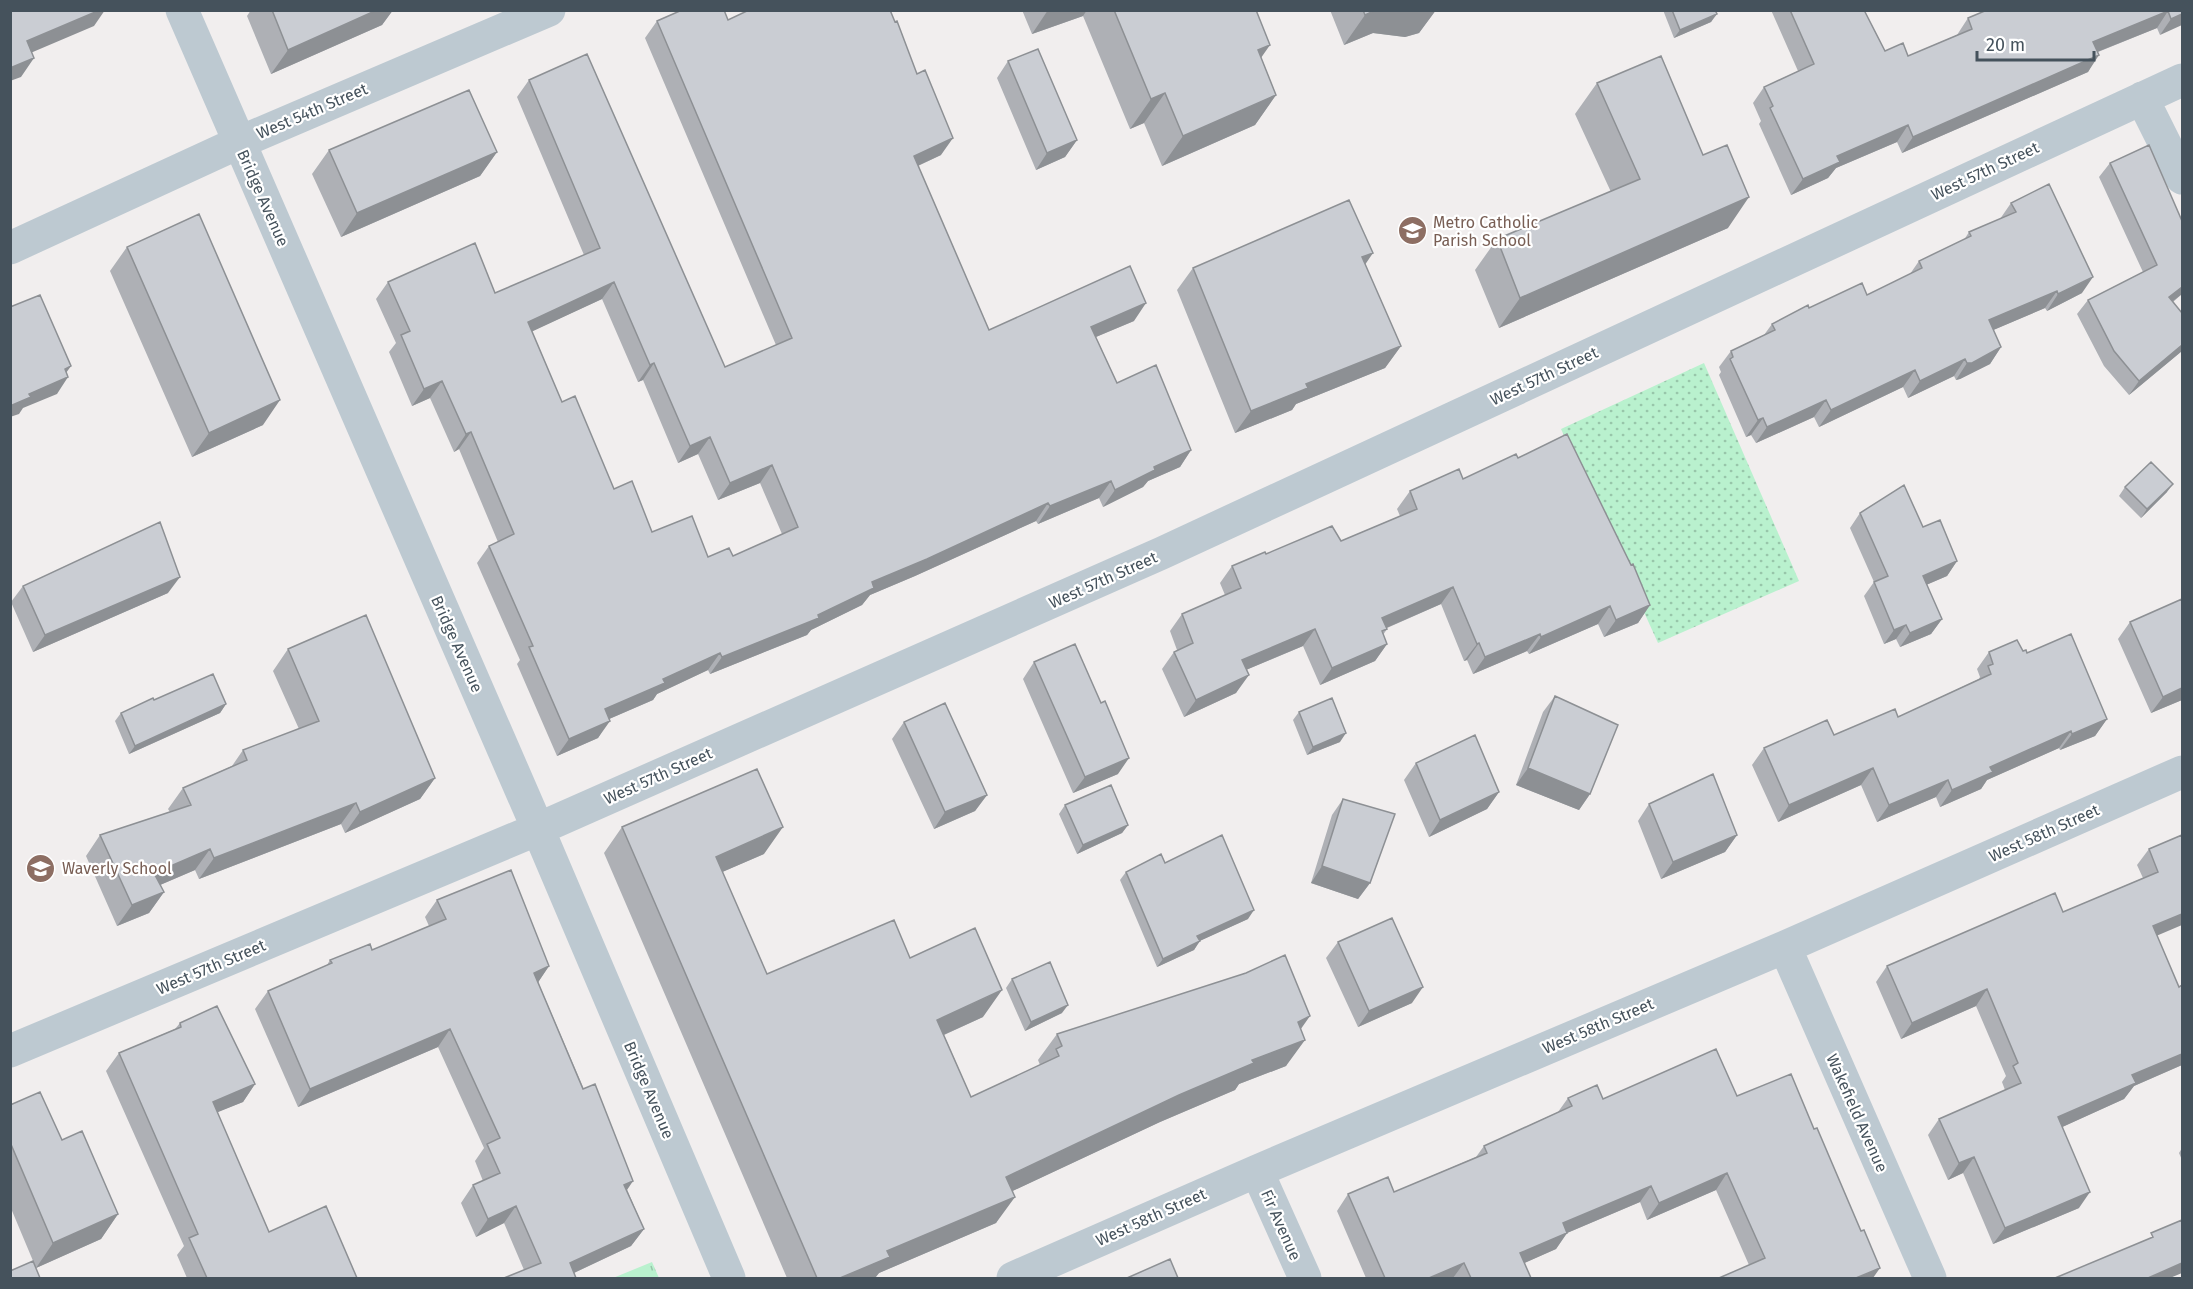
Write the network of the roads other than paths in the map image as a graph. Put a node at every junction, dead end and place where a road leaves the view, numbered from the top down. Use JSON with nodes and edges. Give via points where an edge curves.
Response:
{"nodes":[{"id":1,"x":182,"y":10,"type":"edge"},
{"id":2,"x":549,"y":10,"type":"edge"},
{"id":3,"x":2182,"y":80,"type":"edge"},
{"id":4,"x":2142,"y":98,"type":"junction"},
{"id":5,"x":238,"y":143,"type":"junction"},
{"id":6,"x":2182,"y":178,"type":"edge"},
{"id":7,"x":10,"y":248,"type":"edge"},
{"id":8,"x":2182,"y":772,"type":"edge"},
{"id":9,"x":538,"y":829,"type":"junction"},
{"id":10,"x":1785,"y":947,"type":"junction"},
{"id":11,"x":10,"y":1051,"type":"edge"},
{"id":12,"x":1257,"y":1171,"type":"junction"},
{"id":13,"x":729,"y":1278,"type":"edge"},
{"id":14,"x":1013,"y":1278,"type":"edge"},
{"id":15,"x":1305,"y":1278,"type":"edge"},
{"id":16,"x":1930,"y":1278,"type":"edge"}],
"edges":[{"from":1,"to":5,"type":"street","name":"Bridge Avenue"},
{"from":2,"to":5,"type":"street","name":"West 54th Street"},
{"from":3,"to":4,"type":"street","name":"West 57th Street"},
{"from":4,"to":6,"type":"street"},
{"from":4,"to":9,"type":"street","name":"West 57th Street","via":[[1162,553]]},
{"from":5,"to":7,"type":"street","name":"West 54th Street"},
{"from":5,"to":9,"type":"street","name":"Bridge Avenue"},
{"from":8,"to":10,"type":"street","name":"West 58th Street"},
{"from":9,"to":11,"type":"street","name":"West 57th Street"},
{"from":9,"to":13,"type":"street","name":"Bridge Avenue"},
{"from":10,"to":12,"type":"street","name":"West 58th Street"},
{"from":10,"to":16,"type":"street","name":"Wakefield Avenue"},
{"from":12,"to":14,"type":"street","name":"West 58th Street"},
{"from":12,"to":15,"type":"street","name":"Fir Avenue"}]}
